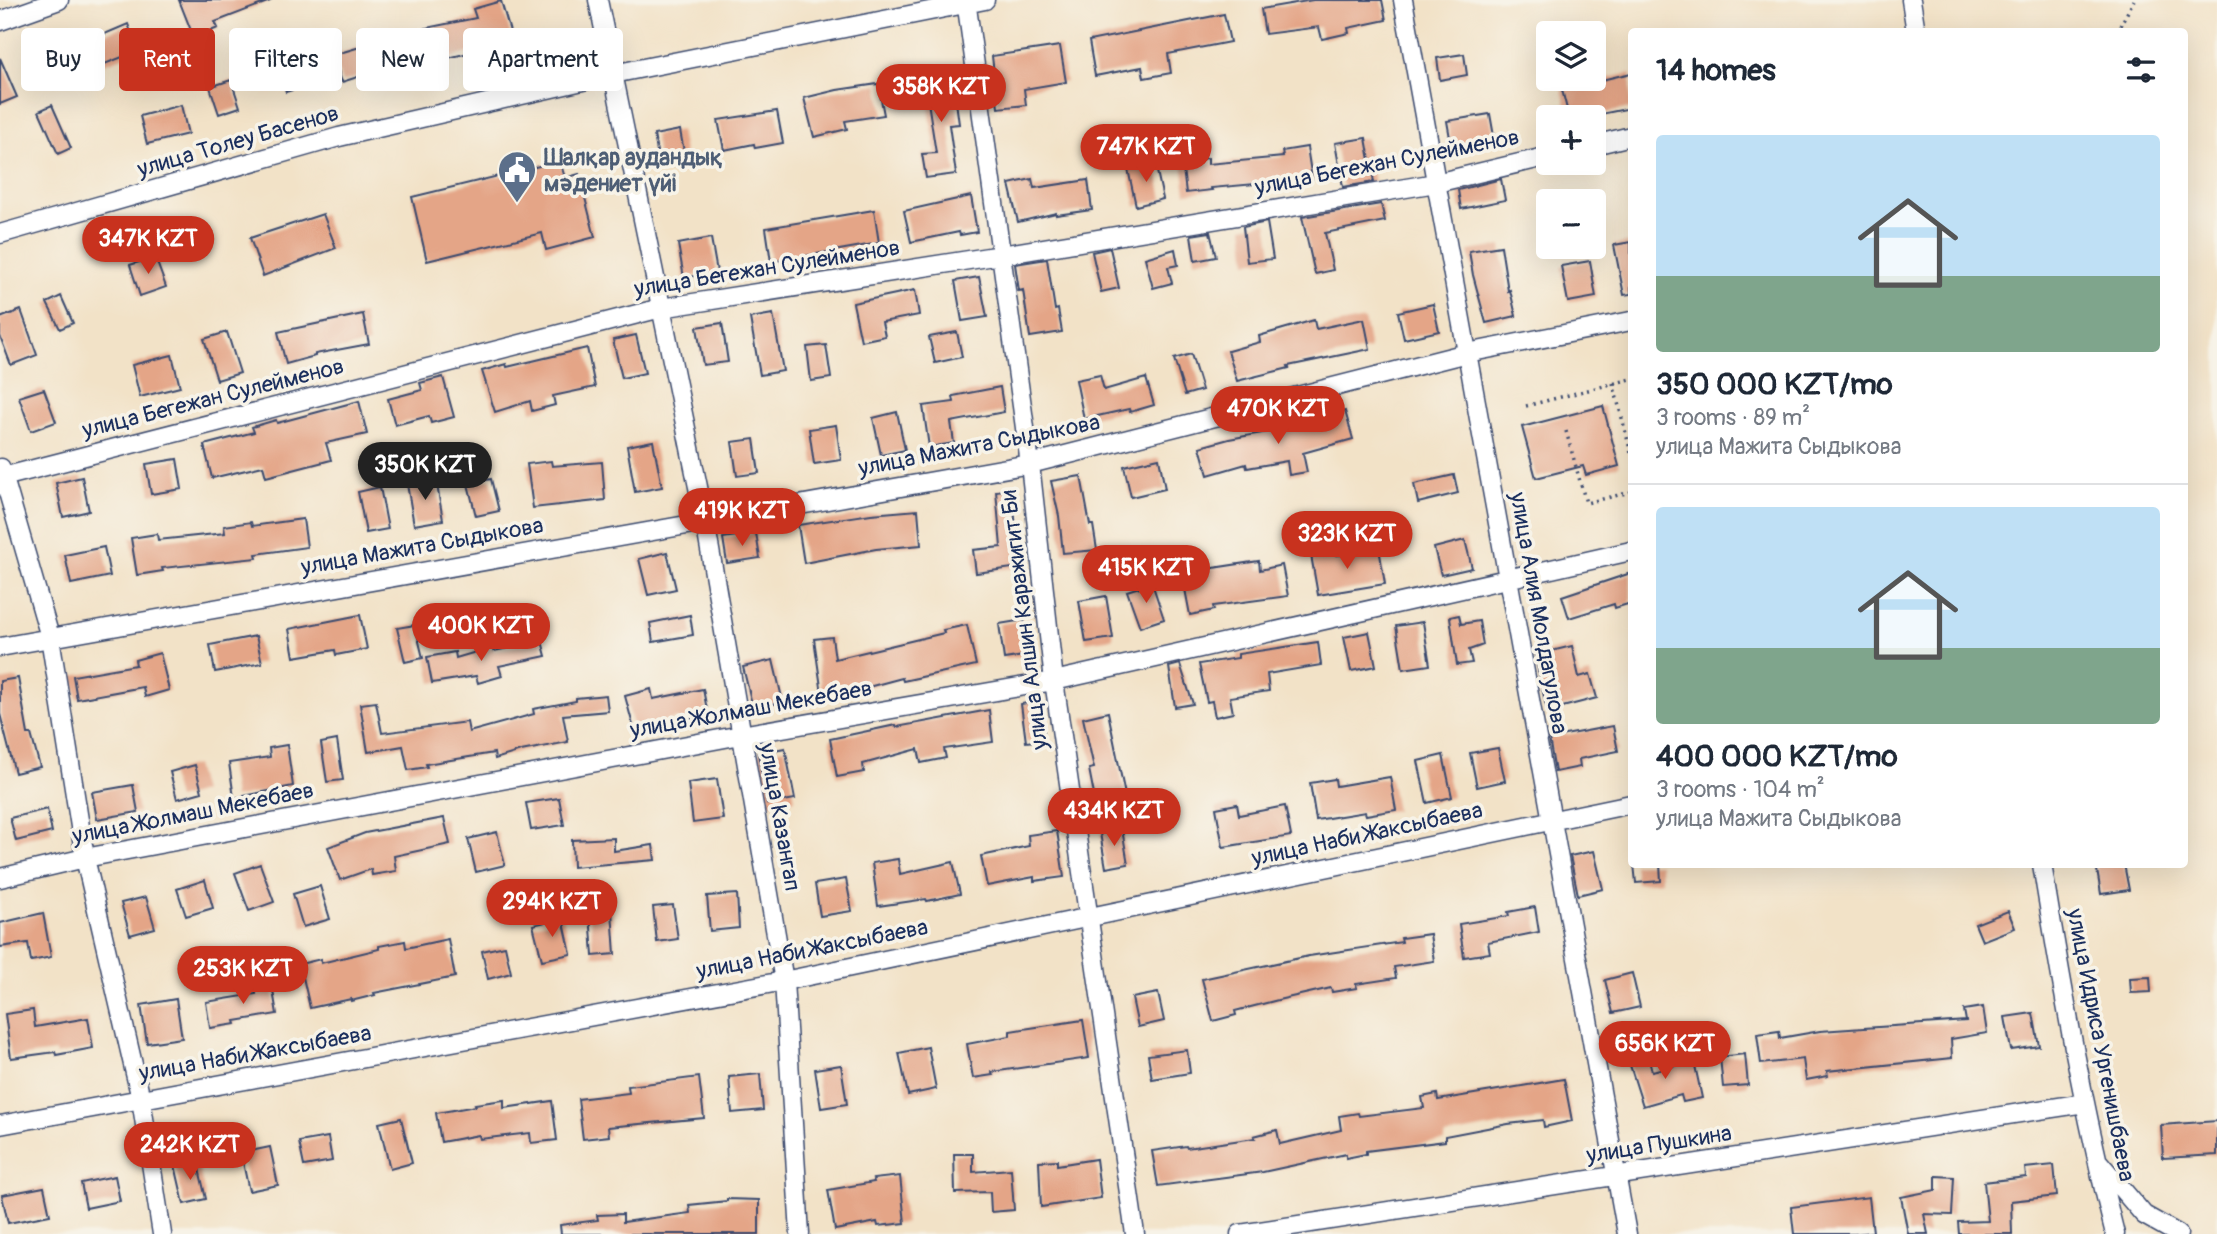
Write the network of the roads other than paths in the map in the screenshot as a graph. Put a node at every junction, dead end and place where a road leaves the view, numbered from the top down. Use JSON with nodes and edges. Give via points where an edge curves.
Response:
{"nodes":[{"id":1,"x":59,"y":0,"type":"edge"},
{"id":2,"x":598,"y":0,"type":"edge"},
{"id":3,"x":985,"y":0,"type":"edge"},
{"id":4,"x":1403,"y":0,"type":"edge"},
{"id":5,"x":1911,"y":0,"type":"edge"},
{"id":6,"x":966,"y":1,"type":"edge"},
{"id":7,"x":0,"y":21,"type":"edge"},
{"id":8,"x":604,"y":28,"type":"edge"},
{"id":9,"x":1915,"y":28,"type":"edge"},
{"id":10,"x":623,"y":72,"type":"edge"},
{"id":11,"x":539,"y":91,"type":"edge"},
{"id":12,"x":617,"y":91,"type":"edge"},
{"id":13,"x":1628,"y":137,"type":"edge"},
{"id":14,"x":1606,"y":142,"type":"edge"},
{"id":15,"x":1536,"y":159,"type":"edge"},
{"id":16,"x":1436,"y":183,"type":"junction"},
{"id":17,"x":0,"y":234,"type":"edge"},
{"id":18,"x":1001,"y":255,"type":"junction"},
{"id":19,"x":661,"y":307,"type":"junction"},
{"id":20,"x":1628,"y":322,"type":"edge"},
{"id":21,"x":1467,"y":353,"type":"junction"},
{"id":22,"x":1030,"y":464,"type":"junction"},
{"id":23,"x":2,"y":471,"type":"edge"},
{"id":24,"x":705,"y":521,"type":"junction"},
{"id":25,"x":1628,"y":552,"type":"edge"},
{"id":26,"x":1508,"y":579,"type":"junction"},
{"id":27,"x":50,"y":637,"type":"junction"},
{"id":28,"x":0,"y":647,"type":"edge"},
{"id":29,"x":1054,"y":681,"type":"junction"},
{"id":30,"x":741,"y":735,"type":"junction"},
{"id":31,"x":1628,"y":805,"type":"edge"},
{"id":32,"x":1552,"y":821,"type":"junction"},
{"id":33,"x":85,"y":858,"type":"junction"},
{"id":34,"x":2043,"y":868,"type":"edge"},
{"id":35,"x":0,"y":878,"type":"edge"},
{"id":36,"x":1088,"y":918,"type":"junction"},
{"id":37,"x":784,"y":981,"type":"junction"},
{"id":38,"x":142,"y":1099,"type":"junction"},
{"id":39,"x":2085,"y":1103,"type":"junction"},
{"id":40,"x":0,"y":1125,"type":"edge"},
{"id":41,"x":2095,"y":1158,"type":"junction"},
{"id":42,"x":1616,"y":1175,"type":"junction"},
{"id":43,"x":162,"y":1234,"type":"edge"},
{"id":44,"x":800,"y":1234,"type":"edge"},
{"id":45,"x":1135,"y":1234,"type":"edge"},
{"id":46,"x":1240,"y":1234,"type":"edge"},
{"id":47,"x":1626,"y":1234,"type":"edge"},
{"id":48,"x":2115,"y":1234,"type":"edge"},
{"id":49,"x":2178,"y":1234,"type":"edge"}],
"edges":[{"from":1,"to":7,"type":"street"},
{"from":2,"to":8,"type":"street","name":"улица Казангап"},
{"from":3,"to":6,"type":"street","name":"улица Толеу Басенов"},
{"from":4,"to":16,"type":"street","name":"улица Алия Молдагулова"},
{"from":5,"to":9,"type":"street"},
{"from":6,"to":10,"type":"street","name":"улица Толеу Басенов"},
{"from":6,"to":18,"type":"street","name":"улица Алшин Каражигит Би"},
{"from":11,"to":17,"type":"street","name":"улица Толеу Басенов","via":[[339,137]]},
{"from":12,"to":19,"type":"street","name":"улица Казангап"},
{"from":13,"to":14,"type":"street"},
{"from":15,"to":16,"type":"street","name":"улица Бегежан Сулейменов"},
{"from":16,"to":18,"type":"street","name":"улица Бегежан Сулейменов"},
{"from":16,"to":21,"type":"street","name":"улица Алия Молдагулова"},
{"from":18,"to":19,"type":"street","name":"улица Бегежан Сулейменов"},
{"from":18,"to":22,"type":"street","name":"улица Алшин Каражигит Би"},
{"from":19,"to":23,"type":"street","name":"улица Бегежан Сулейменов"},
{"from":19,"to":24,"type":"street","name":"улица Казангап"},
{"from":20,"to":21,"type":"street","name":"улица Мажита Сыдыкова"},
{"from":21,"to":22,"type":"street","name":"улица Мажита Сыдыкова"},
{"from":21,"to":26,"type":"street","name":"улица Алия Молдагулова"},
{"from":22,"to":24,"type":"street","name":"улица Мажита Сыдыкова"},
{"from":22,"to":29,"type":"street","name":"улица Алшин Каражигит Би"},
{"from":23,"to":27,"type":"street"},
{"from":24,"to":27,"type":"street","name":"улица Мажита Сыдыкова"},
{"from":24,"to":30,"type":"street","name":"улица Казангап"},
{"from":25,"to":26,"type":"street","name":"улица Жолмаш Мекебаев"},
{"from":26,"to":29,"type":"street","name":"улица Жолмаш Мекебаев"},
{"from":26,"to":32,"type":"street","name":"улица Алия Молдагулова"},
{"from":27,"to":28,"type":"street","name":"улица Мажита Сыдыкова"},
{"from":27,"to":33,"type":"street"},
{"from":29,"to":30,"type":"street","name":"улица Жолмаш Мекебаев"},
{"from":29,"to":36,"type":"street","name":"улица Алшин Каражигит Би"},
{"from":30,"to":33,"type":"street","name":"улица Жолмаш Мекебаев"},
{"from":30,"to":37,"type":"street","name":"улица Казангап"},
{"from":31,"to":32,"type":"street","name":"улица Наби Жаксыбаева"},
{"from":32,"to":36,"type":"street","name":"улица Наби Жаксыбаева"},
{"from":32,"to":42,"type":"street","name":"улица Алия Молдагулова"},
{"from":33,"to":35,"type":"street","name":"улица Жолмаш Мекебаев"},
{"from":33,"to":38,"type":"street"},
{"from":34,"to":39,"type":"street","name":"улица Идриса Ургенишбаева"},
{"from":36,"to":37,"type":"street","name":"улица Наби Жаксыбаева"},
{"from":36,"to":45,"type":"street","name":"улица Алшин Каражигит Би"},
{"from":37,"to":38,"type":"street","name":"улица Наби Жаксыбаева"},
{"from":37,"to":44,"type":"street","name":"улица Казангап"},
{"from":38,"to":40,"type":"street","name":"улица Наби Жаксыбаева"},
{"from":38,"to":43,"type":"street"},
{"from":39,"to":41,"type":"street","name":"улица Идриса Ургенишбаева"},
{"from":39,"to":42,"type":"street","name":"улица Пушкина"},
{"from":41,"to":48,"type":"street","name":"улица Идриса Ургенишбаева"},
{"from":41,"to":49,"type":"street","via":[[2144,1215]]},
{"from":42,"to":46,"type":"street","name":"улица Пушкина"},
{"from":42,"to":47,"type":"street","name":"улица Алия Молдагулова"}]}
